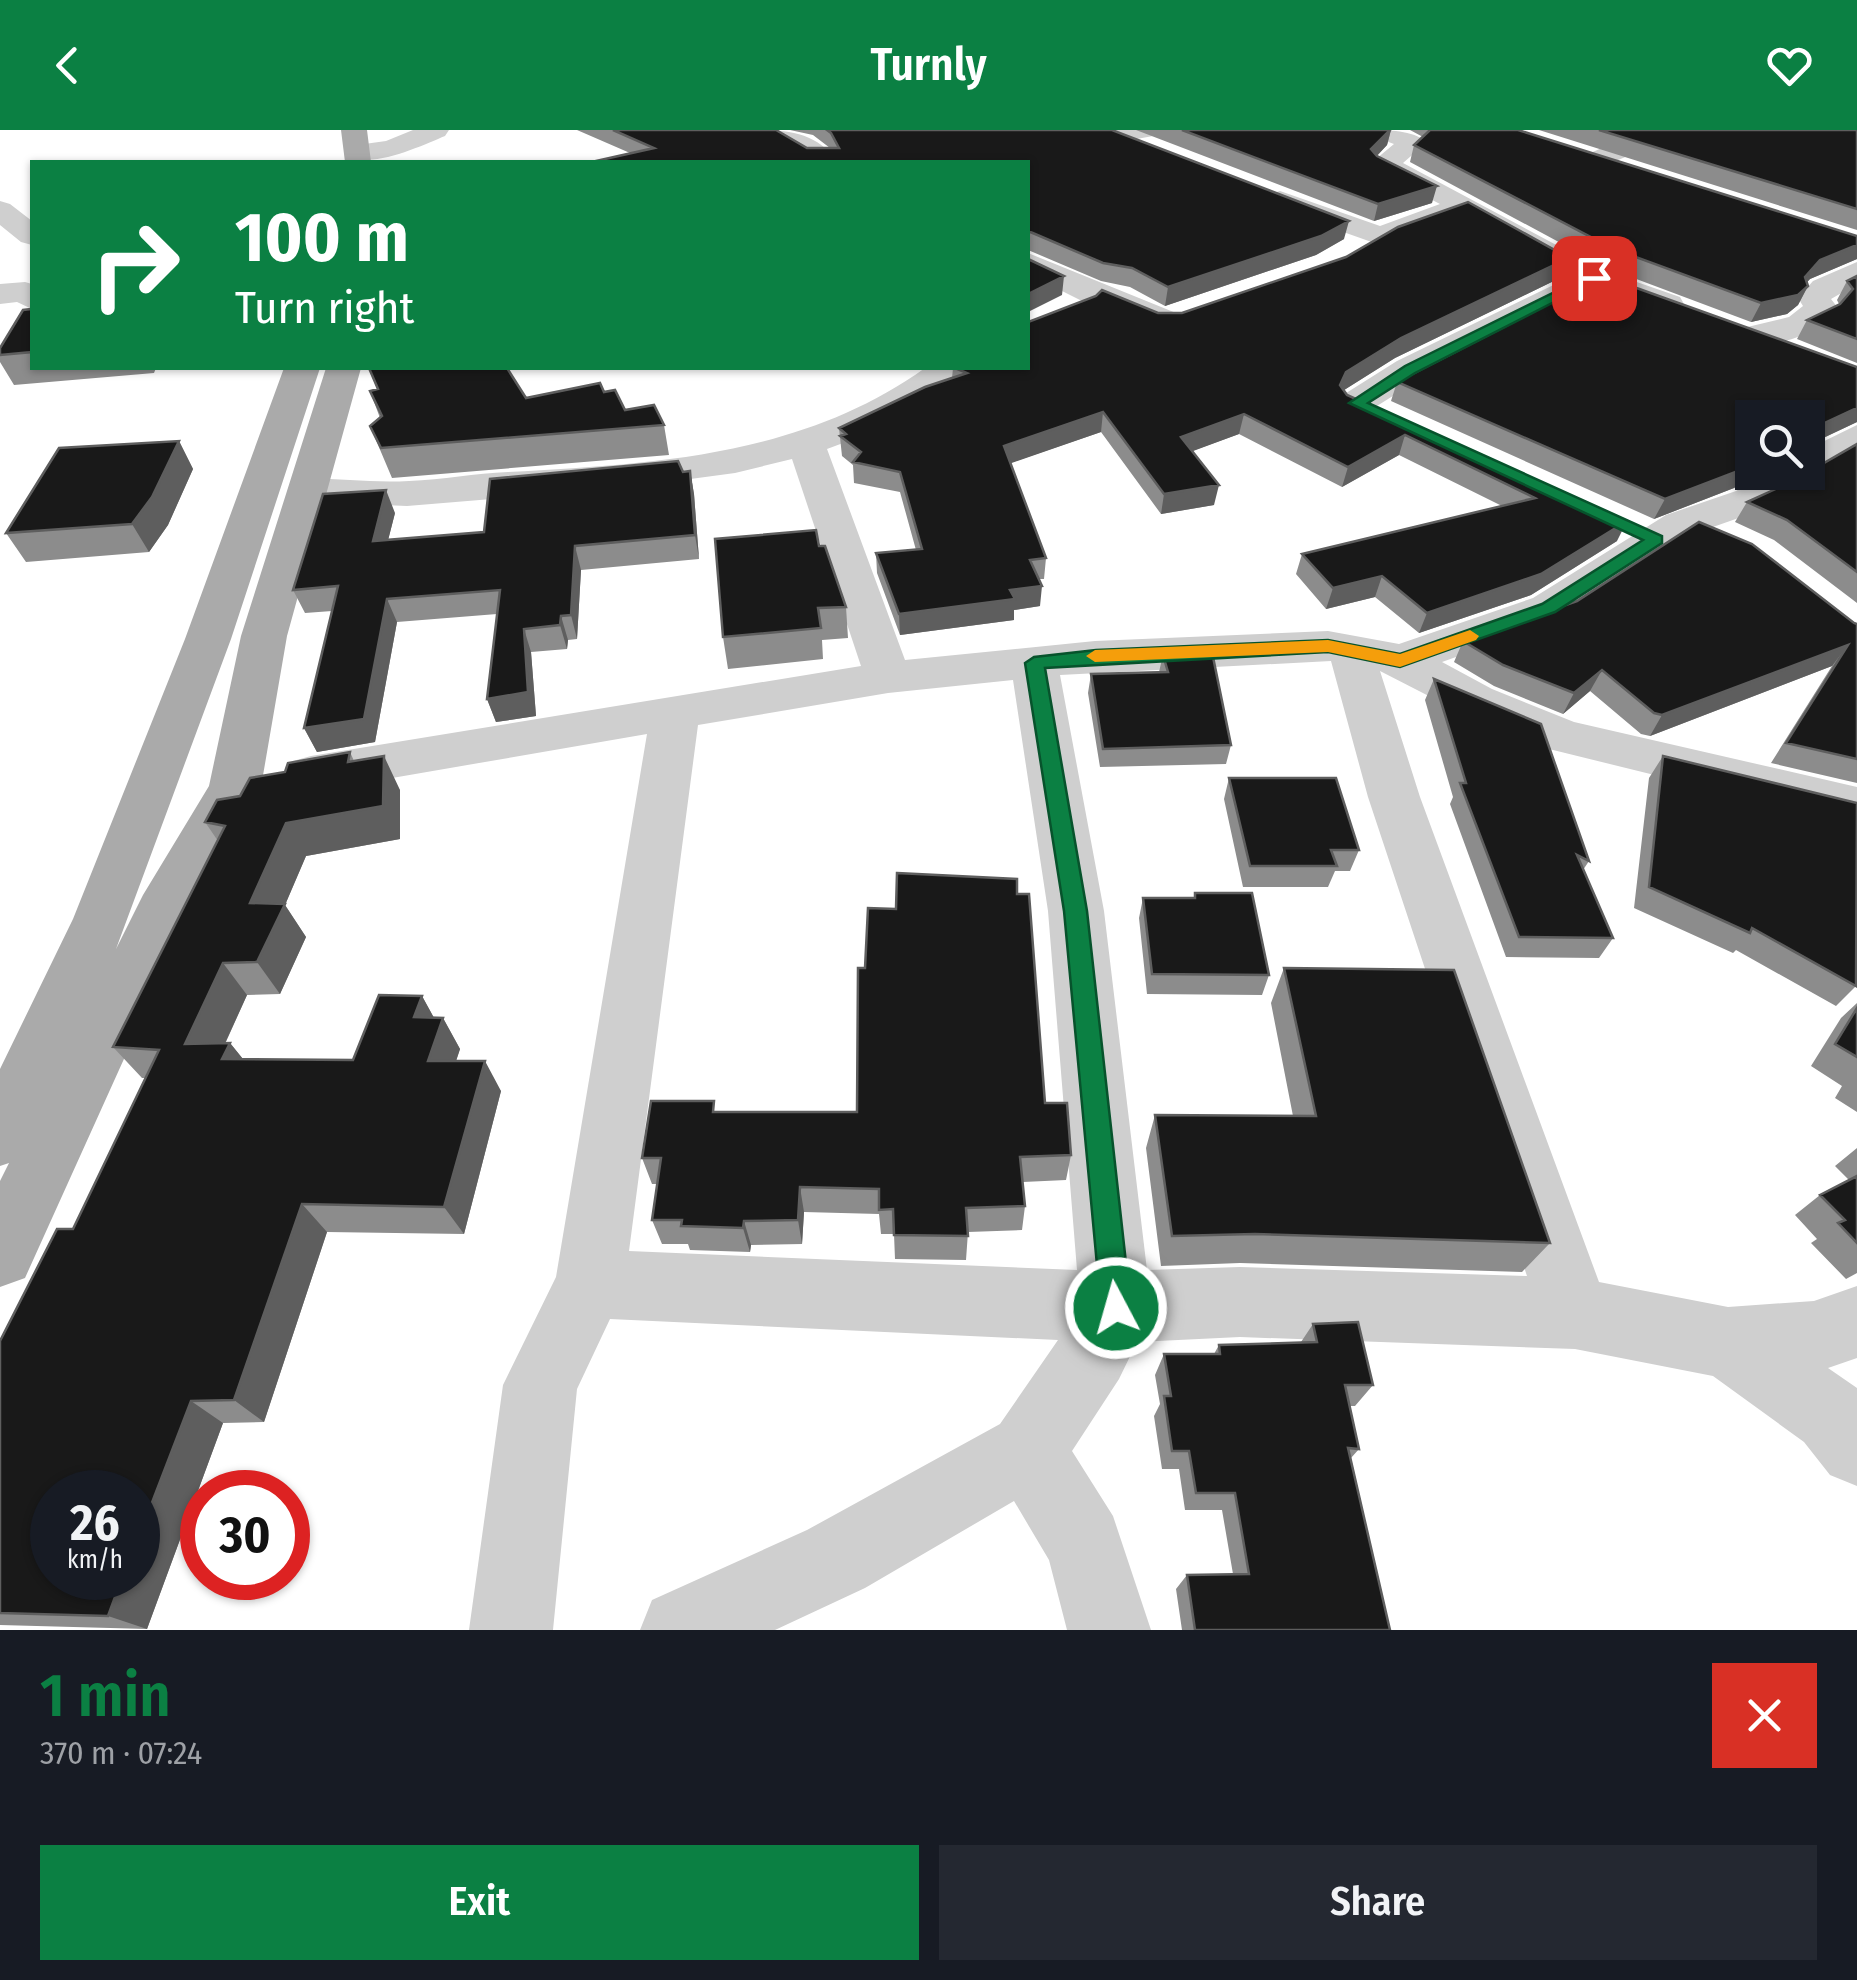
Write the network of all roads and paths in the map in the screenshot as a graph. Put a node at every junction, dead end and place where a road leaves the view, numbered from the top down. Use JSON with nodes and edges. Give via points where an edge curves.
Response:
{"nodes":[{"id":1,"x":436,"y":130,"type":"edge"},
{"id":2,"x":768,"y":130,"type":"edge"},
{"id":3,"x":1382,"y":130,"type":"edge"},
{"id":4,"x":1604,"y":130,"type":"edge"},
{"id":5,"x":390,"y":147,"type":"edge"},
{"id":6,"x":357,"y":148,"type":"edge"},
{"id":7,"x":1564,"y":150,"type":"edge"},
{"id":8,"x":823,"y":160,"type":"edge"},
{"id":9,"x":1596,"y":160,"type":"junction"},
{"id":10,"x":1643,"y":175,"type":"edge"},
{"id":11,"x":1258,"y":190,"type":"edge"},
{"id":12,"x":1465,"y":205,"type":"junction"},
{"id":13,"x":0,"y":210,"type":"edge"},
{"id":14,"x":30,"y":234,"type":"edge"},
{"id":15,"x":1380,"y":236,"type":"junction"},
{"id":16,"x":1343,"y":258,"type":"edge"},
{"id":17,"x":1030,"y":264,"type":"edge"},
{"id":18,"x":1857,"y":272,"type":"edge"},
{"id":19,"x":1594,"y":278,"type":"junction"},
{"id":20,"x":1194,"y":314,"type":"edge"},
{"id":21,"x":1751,"y":336,"type":"junction"},
{"id":22,"x":1800,"y":354,"type":"edge"},
{"id":23,"x":301,"y":370,"type":"edge"},
{"id":24,"x":343,"y":370,"type":"edge"},
{"id":25,"x":945,"y":370,"type":"edge"},
{"id":26,"x":1390,"y":419,"type":"edge"},
{"id":27,"x":1857,"y":436,"type":"edge"},
{"id":28,"x":806,"y":444,"type":"junction"},
{"id":29,"x":1825,"y":455,"type":"edge"},
{"id":30,"x":310,"y":490,"type":"junction"},
{"id":31,"x":1766,"y":490,"type":"edge"},
{"id":32,"x":1653,"y":529,"type":"junction"},
{"id":33,"x":1751,"y":548,"type":"edge"},
{"id":34,"x":1376,"y":656,"type":"junction"},
{"id":35,"x":1034,"y":663,"type":"junction"},
{"id":36,"x":888,"y":677,"type":"junction"},
{"id":37,"x":675,"y":713,"type":"junction"},
{"id":38,"x":235,"y":787,"type":"junction"},
{"id":39,"x":1857,"y":806,"type":"edge"},
{"id":40,"x":0,"y":1137,"type":"edge"},
{"id":41,"x":0,"y":1254,"type":"edge"},
{"id":42,"x":590,"y":1284,"type":"junction"},
{"id":43,"x":1116,"y":1308,"type":"junction"},
{"id":44,"x":1575,"y":1313,"type":"junction"},
{"id":45,"x":1857,"y":1322,"type":"edge"},
{"id":46,"x":1728,"y":1342,"type":"junction"},
{"id":47,"x":1857,"y":1448,"type":"edge"},
{"id":48,"x":1027,"y":1451,"type":"junction"},
{"id":49,"x":511,"y":1630,"type":"edge"},
{"id":50,"x":682,"y":1630,"type":"edge"},
{"id":51,"x":1109,"y":1630,"type":"edge"}],
"edges":[{"from":1,"to":5,"type":"street"},
{"from":2,"to":8,"type":"street"},
{"from":3,"to":12,"type":"street","via":[[1414,142],[1384,164]]},
{"from":4,"to":9,"type":"street","via":[[1636,143]]},
{"from":5,"to":6,"type":"street"},
{"from":7,"to":9,"type":"street"},
{"from":9,"to":10,"type":"street"},
{"from":11,"to":15,"type":"street"},
{"from":12,"to":15,"type":"street"},
{"from":12,"to":19,"type":"street"},
{"from":13,"to":14,"type":"street"},
{"from":15,"to":16,"type":"street"},
{"from":17,"to":20,"type":"street","via":[[1079,302],[1116,297],[1166,321]]},
{"from":18,"to":21,"type":"street","via":[[1824,288],[1814,298],[1821,308],[1800,325]]},
{"from":19,"to":21,"type":"street"},
{"from":19,"to":26,"type":"street","via":[[1356,403]]},
{"from":21,"to":22,"type":"street"},
{"from":23,"to":40,"type":"main road","via":[[101,919]]},
{"from":24,"to":30,"type":"main road"},
{"from":25,"to":28,"type":"street","via":[[914,395]]},
{"from":27,"to":29,"type":"street"},
{"from":28,"to":30,"type":"street","via":[[631,476],[398,494]]},
{"from":28,"to":36,"type":"street"},
{"from":30,"to":38,"type":"main road","via":[[264,636]]},
{"from":31,"to":32,"type":"street"},
{"from":32,"to":33,"type":"street","via":[[1722,532]]},
{"from":32,"to":34,"type":"street","via":[[1549,608]]},
{"from":34,"to":35,"type":"street","via":[[1328,646]]},
{"from":34,"to":39,"type":"street","via":[[1562,736]]},
{"from":34,"to":44,"type":"street","via":[[1394,797]]},
{"from":35,"to":36,"type":"street"},
{"from":35,"to":43,"type":"street","via":[[1076,911]]},
{"from":36,"to":37,"type":"street"},
{"from":37,"to":38,"type":"street"},
{"from":37,"to":42,"type":"street"},
{"from":38,"to":41,"type":"main road","via":[[163,911]]},
{"from":42,"to":43,"type":"street"},
{"from":42,"to":49,"type":"street","via":[[540,1385]]},
{"from":43,"to":44,"type":"street","via":[[1240,1302]]},
{"from":43,"to":48,"type":"street"},
{"from":44,"to":46,"type":"street"},
{"from":45,"to":46,"type":"street","via":[[1814,1338]]},
{"from":46,"to":47,"type":"street","via":[[1832,1415]]},
{"from":48,"to":50,"type":"street","via":[[836,1560]]},
{"from":48,"to":51,"type":"street","via":[[1085,1544]]}]}
